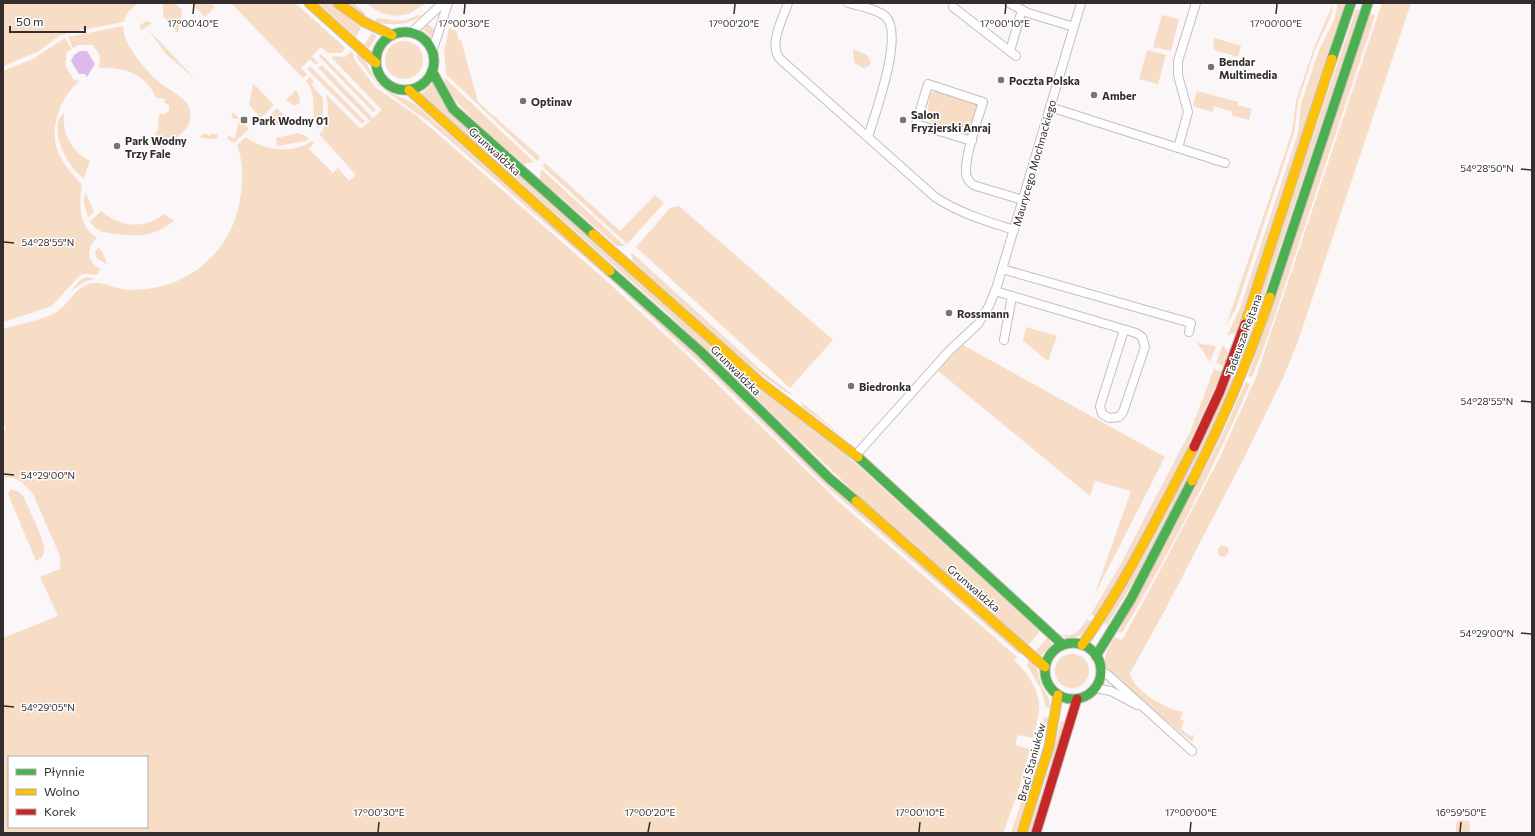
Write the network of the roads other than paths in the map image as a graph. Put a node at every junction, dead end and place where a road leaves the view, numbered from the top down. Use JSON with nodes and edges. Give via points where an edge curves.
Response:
{"nodes":[{"id":1,"x":309,"y":3,"type":"edge"},
{"id":2,"x":338,"y":3,"type":"edge"},
{"id":3,"x":443,"y":3,"type":"edge"},
{"id":4,"x":448,"y":3,"type":"edge"},
{"id":5,"x":788,"y":3,"type":"edge"},
{"id":6,"x":848,"y":3,"type":"edge"},
{"id":7,"x":1008,"y":3,"type":"edge"},
{"id":8,"x":1081,"y":3,"type":"edge"},
{"id":9,"x":1196,"y":3,"type":"edge"},
{"id":10,"x":1351,"y":3,"type":"edge"},
{"id":11,"x":1368,"y":3,"type":"edge"},
{"id":12,"x":953,"y":7,"type":"dead end"},
{"id":13,"x":1022,"y":10,"type":"junction"},
{"id":14,"x":1074,"y":27,"type":"junction"},
{"id":15,"x":411,"y":33,"type":"junction"},
{"id":16,"x":392,"y":35,"type":"junction"},
{"id":17,"x":432,"y":52,"type":"junction"},
{"id":18,"x":376,"y":63,"type":"junction"},
{"id":19,"x":432,"y":71,"type":"junction"},
{"id":20,"x":409,"y":90,"type":"junction"},
{"id":21,"x":1050,"y":107,"type":"junction"},
{"id":22,"x":868,"y":137,"type":"junction"},
{"id":23,"x":972,"y":142,"type":"junction"},
{"id":24,"x":1178,"y":148,"type":"junction"},
{"id":25,"x":1225,"y":163,"type":"dead end"},
{"id":26,"x":1023,"y":200,"type":"junction"},
{"id":27,"x":1014,"y":230,"type":"junction"},
{"id":28,"x":1001,"y":273,"type":"junction"},
{"id":29,"x":996,"y":291,"type":"junction"},
{"id":30,"x":1012,"y":296,"type":"junction"},
{"id":31,"x":1124,"y":330,"type":"junction"},
{"id":32,"x":1189,"y":332,"type":"dead end"},
{"id":33,"x":1004,"y":340,"type":"dead end"},
{"id":34,"x":856,"y":455,"type":"junction"},
{"id":35,"x":1063,"y":645,"type":"junction"},
{"id":36,"x":1082,"y":645,"type":"junction"},
{"id":37,"x":1096,"y":656,"type":"junction"},
{"id":38,"x":1045,"y":667,"type":"junction"},
{"id":39,"x":1101,"y":671,"type":"junction"},
{"id":40,"x":1095,"y":688,"type":"junction"},
{"id":41,"x":1058,"y":695,"type":"junction"},
{"id":42,"x":1077,"y":699,"type":"junction"},
{"id":43,"x":1149,"y":712,"type":"junction"},
{"id":44,"x":1192,"y":751,"type":"dead end"},
{"id":45,"x":1022,"y":833,"type":"edge"},
{"id":46,"x":1036,"y":833,"type":"edge"}],
"edges":[{"from":1,"to":18,"type":"street"},
{"from":2,"to":16,"type":"street","via":[[354,18]]},
{"from":3,"to":15,"type":"street"},
{"from":4,"to":17,"type":"street"},
{"from":5,"to":22,"type":"street","via":[[774,45],[776,54]]},
{"from":6,"to":22,"type":"street","via":[[883,14],[888,19],[892,32],[890,61]]},
{"from":7,"to":13,"type":"street"},
{"from":8,"to":14,"type":"street","name":"Maurycego Mochnackiego"},
{"from":9,"to":24,"type":"street","via":[[1178,61],[1178,74],[1188,112]]},
{"from":10,"to":36,"type":"street","name":"Tadeusza Rejtana","via":[[1243,330],[1220,391],[1140,551]]},
{"from":11,"to":37,"type":"street","name":"Tadeusza Rejtana","via":[[1239,383],[1212,442],[1131,599]]},
{"from":12,"to":13,"type":"street","via":[[1013,53]]},
{"from":13,"to":14,"type":"street"},
{"from":14,"to":21,"type":"street","name":"Maurycego Mochnackiego"},
{"from":15,"to":16,"type":"street","via":[[401,32]]},
{"from":15,"to":17,"type":"street","via":[[428,43]]},
{"from":16,"to":18,"type":"street","via":[[383,42],[377,52]]},
{"from":17,"to":19,"type":"street"},
{"from":18,"to":20,"type":"street","via":[[379,74],[386,84],[397,89]]},
{"from":19,"to":20,"type":"street","via":[[427,80]]},
{"from":19,"to":34,"type":"street","name":"Grunwaldzka","via":[[454,108],[475,129],[760,382]]},
{"from":20,"to":38,"type":"street","name":"Grunwaldzka","via":[[695,347],[830,479]]},
{"from":21,"to":24,"type":"street"},
{"from":21,"to":26,"type":"street","name":"Maurycego Mochnackiego"},
{"from":22,"to":27,"type":"street","via":[[946,204],[973,217]]},
{"from":23,"to":23,"type":"street","via":[[983,102],[928,84],[916,124]]},
{"from":23,"to":26,"type":"street","via":[[966,167],[970,182]]},
{"from":24,"to":25,"type":"street"},
{"from":26,"to":27,"type":"street","name":"Maurycego Mochnackiego"},
{"from":27,"to":28,"type":"street","name":"Maurycego Mochnackiego"},
{"from":28,"to":29,"type":"street","name":"Maurycego Mochnackiego"},
{"from":28,"to":32,"type":"street","via":[[1191,323]]},
{"from":29,"to":30,"type":"street"},
{"from":29,"to":34,"type":"street","name":"Maurycego Mochnackiego","via":[[978,324],[949,351]]},
{"from":30,"to":31,"type":"street"},
{"from":30,"to":33,"type":"street"},
{"from":31,"to":31,"type":"street","via":[[1142,337],[1145,347],[1123,412],[1119,417],[1109,418],[1102,414],[1100,406]]},
{"from":34,"to":35,"type":"street","name":"Grunwaldzka"},
{"from":35,"to":36,"type":"street"},
{"from":35,"to":38,"type":"street","via":[[1054,650]]},
{"from":36,"to":37,"type":"street"},
{"from":37,"to":39,"type":"street"},
{"from":38,"to":41,"type":"street","via":[[1047,683]]},
{"from":39,"to":40,"type":"street"},
{"from":39,"to":43,"type":"street"},
{"from":40,"to":42,"type":"street","via":[[1090,694]]},
{"from":40,"to":43,"type":"street","via":[[1110,691]]},
{"from":41,"to":42,"type":"street","via":[[1067,699]]},
{"from":41,"to":45,"type":"street","name":"Braci Staniuków","via":[[1049,747]]},
{"from":42,"to":46,"type":"street"},
{"from":43,"to":44,"type":"street"}]}
